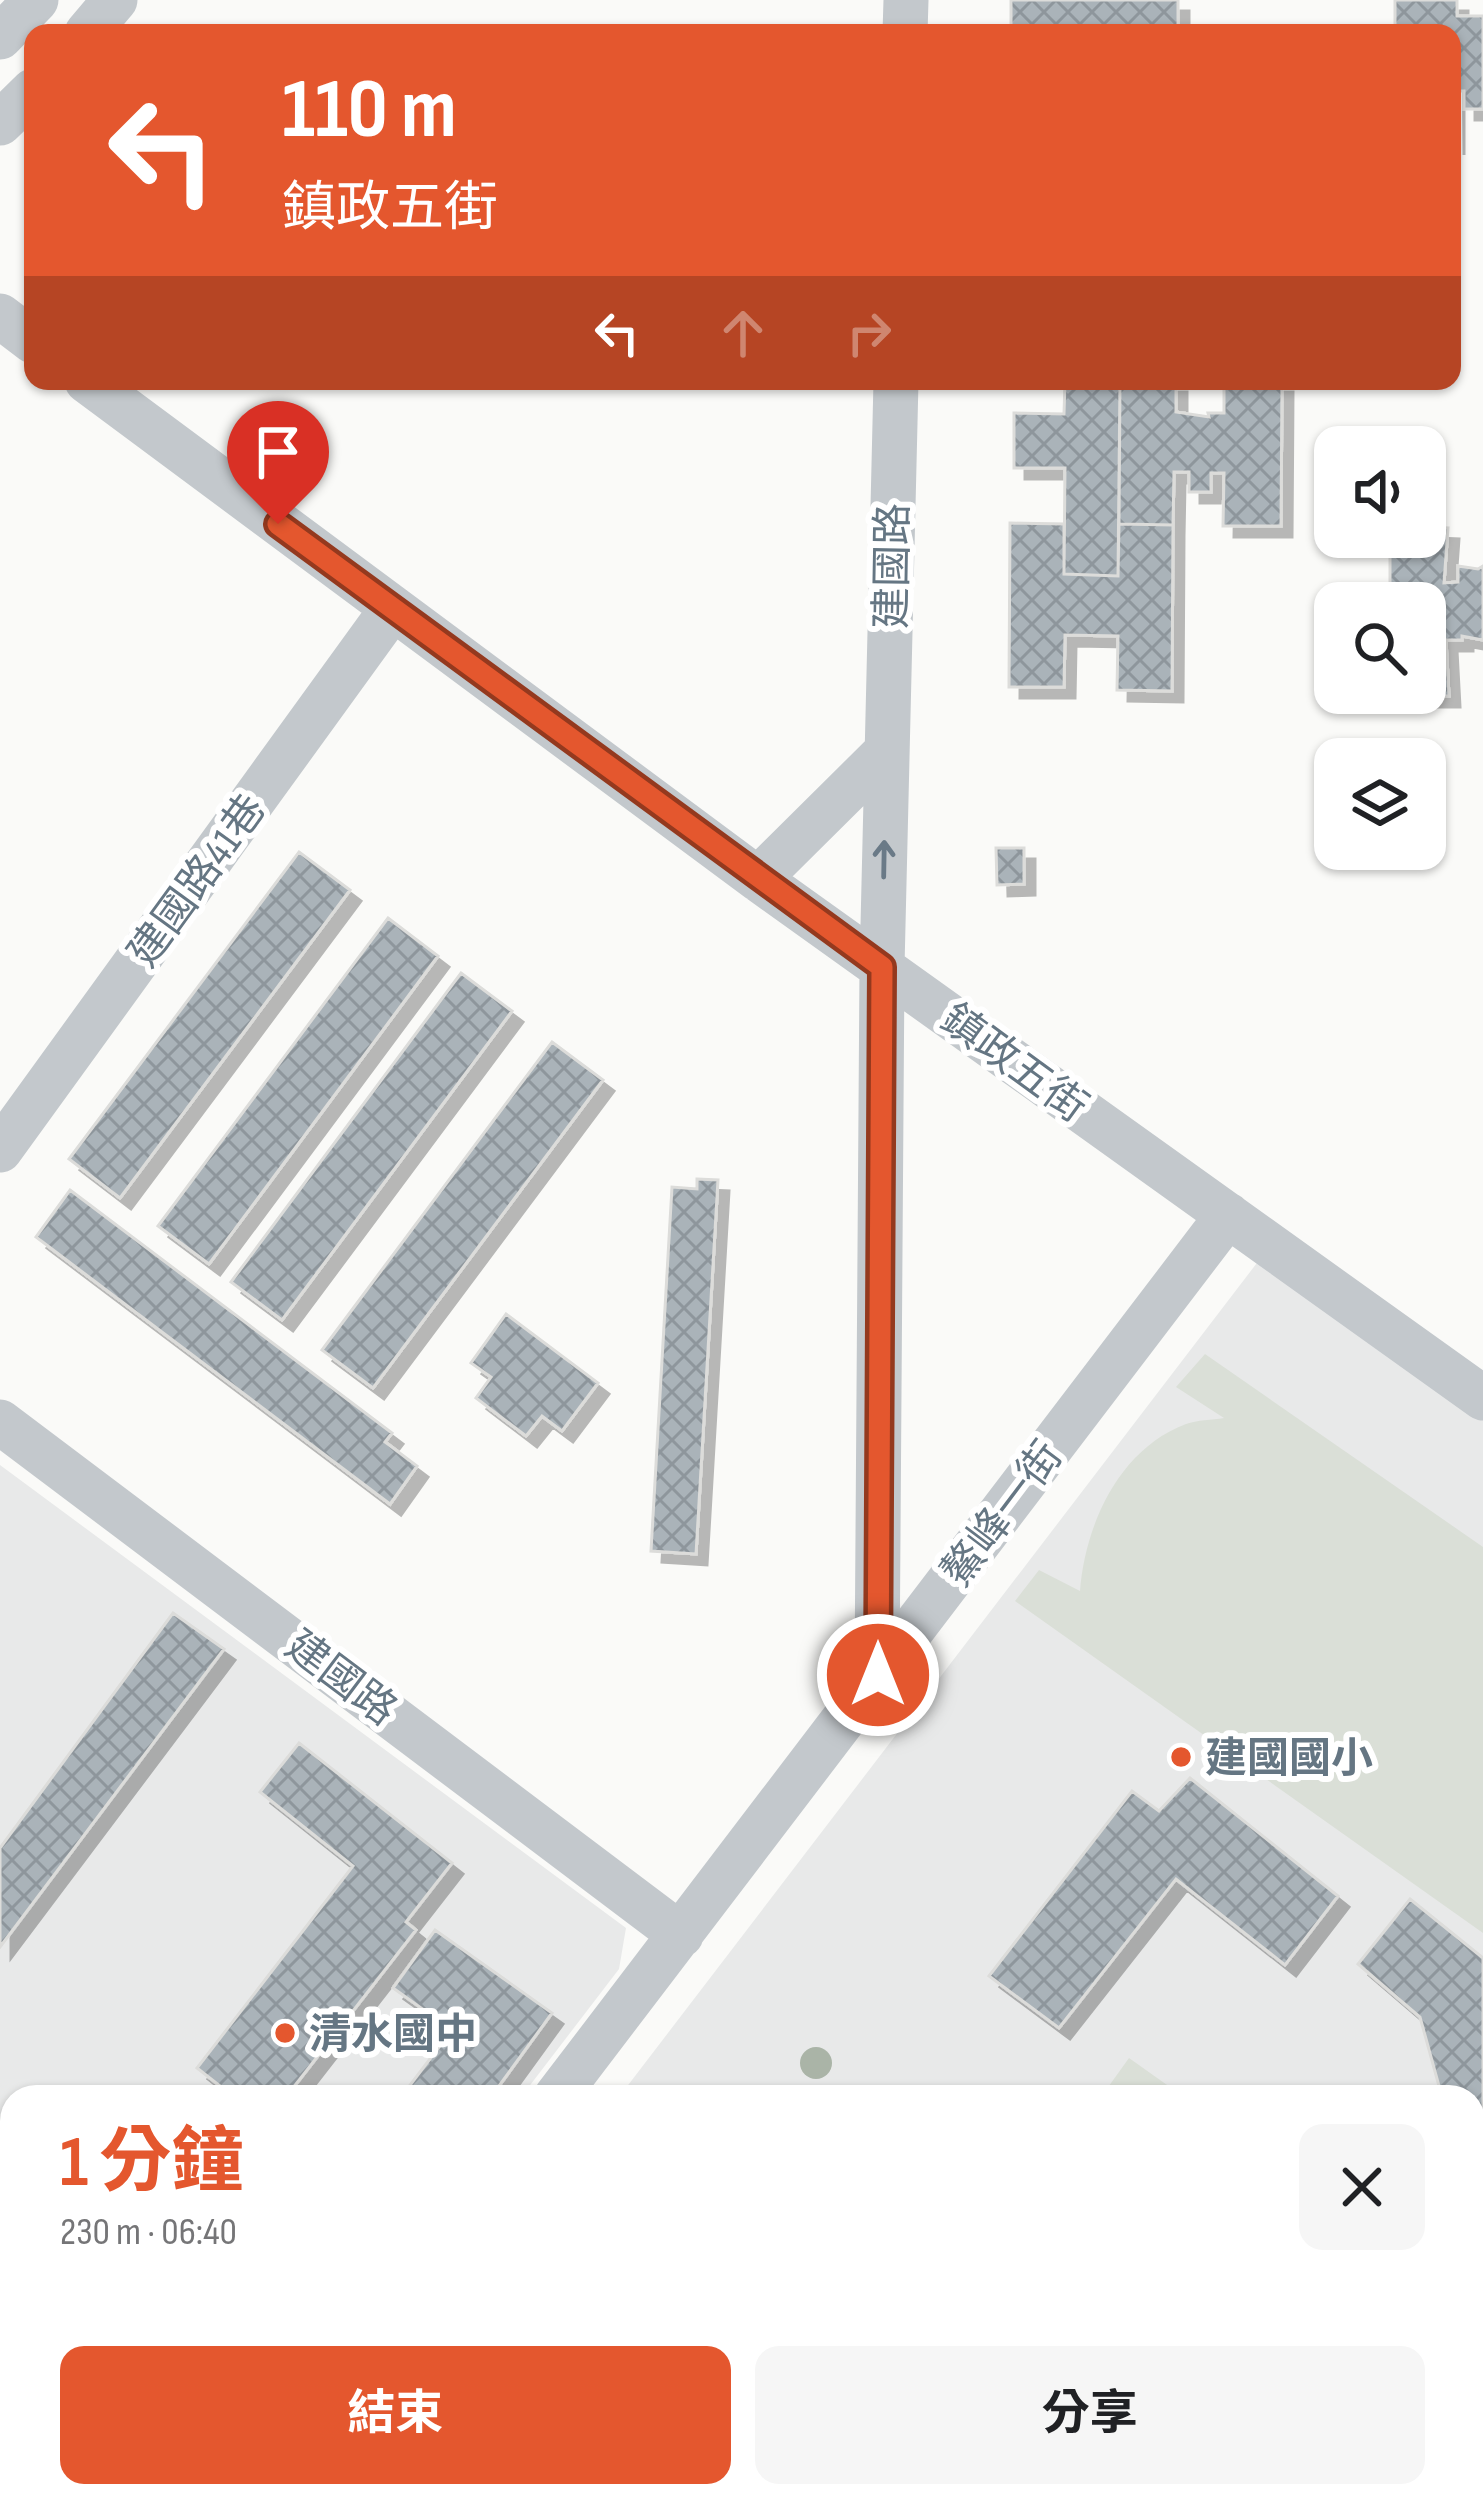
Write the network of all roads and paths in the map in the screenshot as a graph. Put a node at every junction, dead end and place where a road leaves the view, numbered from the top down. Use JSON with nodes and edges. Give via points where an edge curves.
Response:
{"nodes":[{"id":1,"x":36,"y":0,"type":"edge"},
{"id":2,"x":115,"y":0,"type":"edge"},
{"id":3,"x":95,"y":24,"type":"edge"},
{"id":4,"x":0,"y":38,"type":"edge"},
{"id":5,"x":24,"y":100,"type":"edge"},
{"id":6,"x":0,"y":123,"type":"edge"},
{"id":7,"x":0,"y":316,"type":"edge"},
{"id":8,"x":24,"y":334,"type":"edge"},
{"id":9,"x":99,"y":390,"type":"edge"},
{"id":10,"x":896,"y":390,"type":"edge"},
{"id":11,"x":392,"y":609,"type":"junction"},
{"id":12,"x":887,"y":751,"type":"junction"},
{"id":13,"x":758,"y":879,"type":"junction"},
{"id":14,"x":882,"y":967,"type":"junction"},
{"id":15,"x":0,"y":1150,"type":"edge"},
{"id":16,"x":1228,"y":1215,"type":"junction"},
{"id":17,"x":1483,"y":1398,"type":"edge"},
{"id":18,"x":0,"y":1422,"type":"edge"},
{"id":19,"x":878,"y":1675,"type":"junction"},
{"id":20,"x":681,"y":1934,"type":"junction"},
{"id":21,"x":565,"y":2085,"type":"edge"}],
"edges":[{"from":1,"to":4,"type":"street"},
{"from":2,"to":3,"type":"street"},
{"from":5,"to":6,"type":"street"},
{"from":7,"to":8,"type":"street"},
{"from":9,"to":11,"type":"street","name":"鎮政五街"},
{"from":10,"to":12,"type":"street","name":"建國路"},
{"from":11,"to":13,"type":"street","name":"鎮政五街"},
{"from":11,"to":15,"type":"street","name":"建國路41巷"},
{"from":12,"to":13,"type":"street"},
{"from":14,"to":12,"type":"street","name":"建國路","one_way":true},
{"from":13,"to":14,"type":"street","name":"鎮政五街"},
{"from":14,"to":16,"type":"street","name":"鎮政五街"},
{"from":14,"to":19,"type":"street","name":"建國路"},
{"from":16,"to":17,"type":"street","name":"鎮政五街"},
{"from":16,"to":19,"type":"street","name":"鰲峰一街"},
{"from":18,"to":20,"type":"street","name":"建國路"},
{"from":19,"to":20,"type":"street","name":"鰲峰一街"},
{"from":20,"to":21,"type":"street","name":"鰲峰一街"}]}
